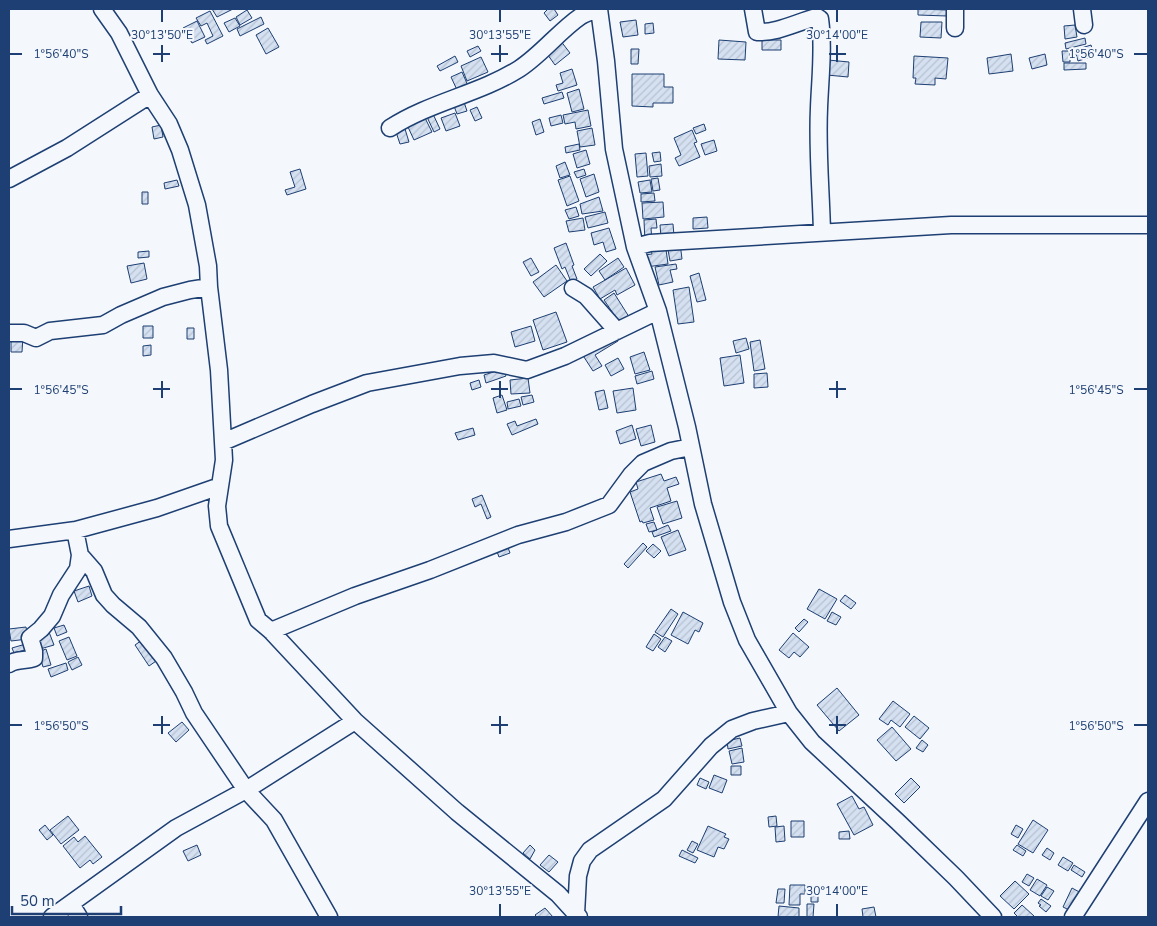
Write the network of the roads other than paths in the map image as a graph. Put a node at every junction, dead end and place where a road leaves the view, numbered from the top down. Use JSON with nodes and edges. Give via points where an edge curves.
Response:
{"nodes":[{"id":1,"x":102,"y":9,"type":"edge"},
{"id":2,"x":599,"y":9,"type":"edge"},
{"id":3,"x":753,"y":9,"type":"edge"},
{"id":4,"x":955,"y":9,"type":"edge"},
{"id":5,"x":1082,"y":9,"type":"edge"},
{"id":6,"x":1084,"y":25,"type":"dead end"},
{"id":7,"x":955,"y":28,"type":"dead end"},
{"id":8,"x":150,"y":95,"type":"junction"},
{"id":9,"x":390,"y":128,"type":"dead end"},
{"id":10,"x":9,"y":179,"type":"edge"},
{"id":11,"x":1148,"y":225,"type":"edge"},
{"id":12,"x":822,"y":232,"type":"junction"},
{"id":13,"x":635,"y":247,"type":"junction"},
{"id":14,"x":209,"y":288,"type":"junction"},
{"id":15,"x":573,"y":288,"type":"dead end"},
{"id":16,"x":658,"y":311,"type":"junction"},
{"id":17,"x":616,"y":331,"type":"junction"},
{"id":18,"x":9,"y":333,"type":"edge"},
{"id":19,"x":223,"y":442,"type":"junction"},
{"id":20,"x":691,"y":447,"type":"junction"},
{"id":21,"x":220,"y":486,"type":"junction"},
{"id":22,"x":75,"y":530,"type":"junction"},
{"id":23,"x":9,"y":539,"type":"edge"},
{"id":24,"x":80,"y":555,"type":"junction"},
{"id":25,"x":271,"y":631,"type":"junction"},
{"id":26,"x":9,"y":664,"type":"edge"},
{"id":27,"x":789,"y":713,"type":"junction"},
{"id":28,"x":355,"y":721,"type":"junction"},
{"id":29,"x":246,"y":790,"type":"junction"},
{"id":30,"x":1148,"y":801,"type":"edge"},
{"id":31,"x":75,"y":910,"type":"edge"},
{"id":32,"x":578,"y":916,"type":"edge"},
{"id":33,"x":52,"y":917,"type":"edge"},
{"id":34,"x":329,"y":917,"type":"edge"},
{"id":35,"x":993,"y":917,"type":"edge"},
{"id":36,"x":1073,"y":917,"type":"edge"}],
"edges":[{"from":1,"to":8,"type":"street","via":[[119,33]]},
{"from":2,"to":9,"type":"street","via":[[582,16],[507,76],[408,116]]},
{"from":2,"to":13,"type":"street","via":[[614,149]]},
{"from":3,"to":12,"type":"street","via":[[757,32],[820,19]]},
{"from":4,"to":7,"type":"street"},
{"from":5,"to":6,"type":"street"},
{"from":8,"to":10,"type":"street","via":[[67,148]]},
{"from":8,"to":14,"type":"street","via":[[169,124],[197,205]]},
{"from":11,"to":12,"type":"street","via":[[952,225]]},
{"from":12,"to":13,"type":"street","via":[[666,242]]},
{"from":13,"to":16,"type":"street"},
{"from":14,"to":18,"type":"street","via":[[162,297],[103,326],[50,332],[36,338],[24,333]]},
{"from":14,"to":19,"type":"street","via":[[219,370]]},
{"from":15,"to":17,"type":"street","via":[[586,296]]},
{"from":16,"to":17,"type":"street"},
{"from":16,"to":20,"type":"street"},
{"from":17,"to":19,"type":"street","via":[[527,370],[494,363],[460,366],[367,384]]},
{"from":19,"to":21,"type":"street"},
{"from":20,"to":25,"type":"street","via":[[671,451],[643,463],[610,505],[566,522],[518,535]]},
{"from":20,"to":27,"type":"street","via":[[703,504],[732,602],[747,640]]},
{"from":21,"to":22,"type":"street","via":[[158,508]]},
{"from":21,"to":25,"type":"street","via":[[219,526],[258,620]]},
{"from":22,"to":23,"type":"street"},
{"from":22,"to":24,"type":"street"},
{"from":24,"to":26,"type":"street","via":[[78,569],[52,616],[30,638],[34,658]]},
{"from":24,"to":29,"type":"street","via":[[94,571],[104,594],[139,627],[164,658],[194,713]]},
{"from":25,"to":28,"type":"street"},
{"from":27,"to":32,"type":"street","via":[[753,721],[732,730],[711,746],[664,799],[590,850],[580,869]]},
{"from":27,"to":35,"type":"street","via":[[812,742]]},
{"from":28,"to":29,"type":"street"},
{"from":28,"to":32,"type":"street","via":[[457,812],[558,894]]},
{"from":29,"to":31,"type":"street","via":[[176,828]]},
{"from":29,"to":34,"type":"street","via":[[274,820]]},
{"from":30,"to":36,"type":"street"},
{"from":31,"to":33,"type":"street"}]}
